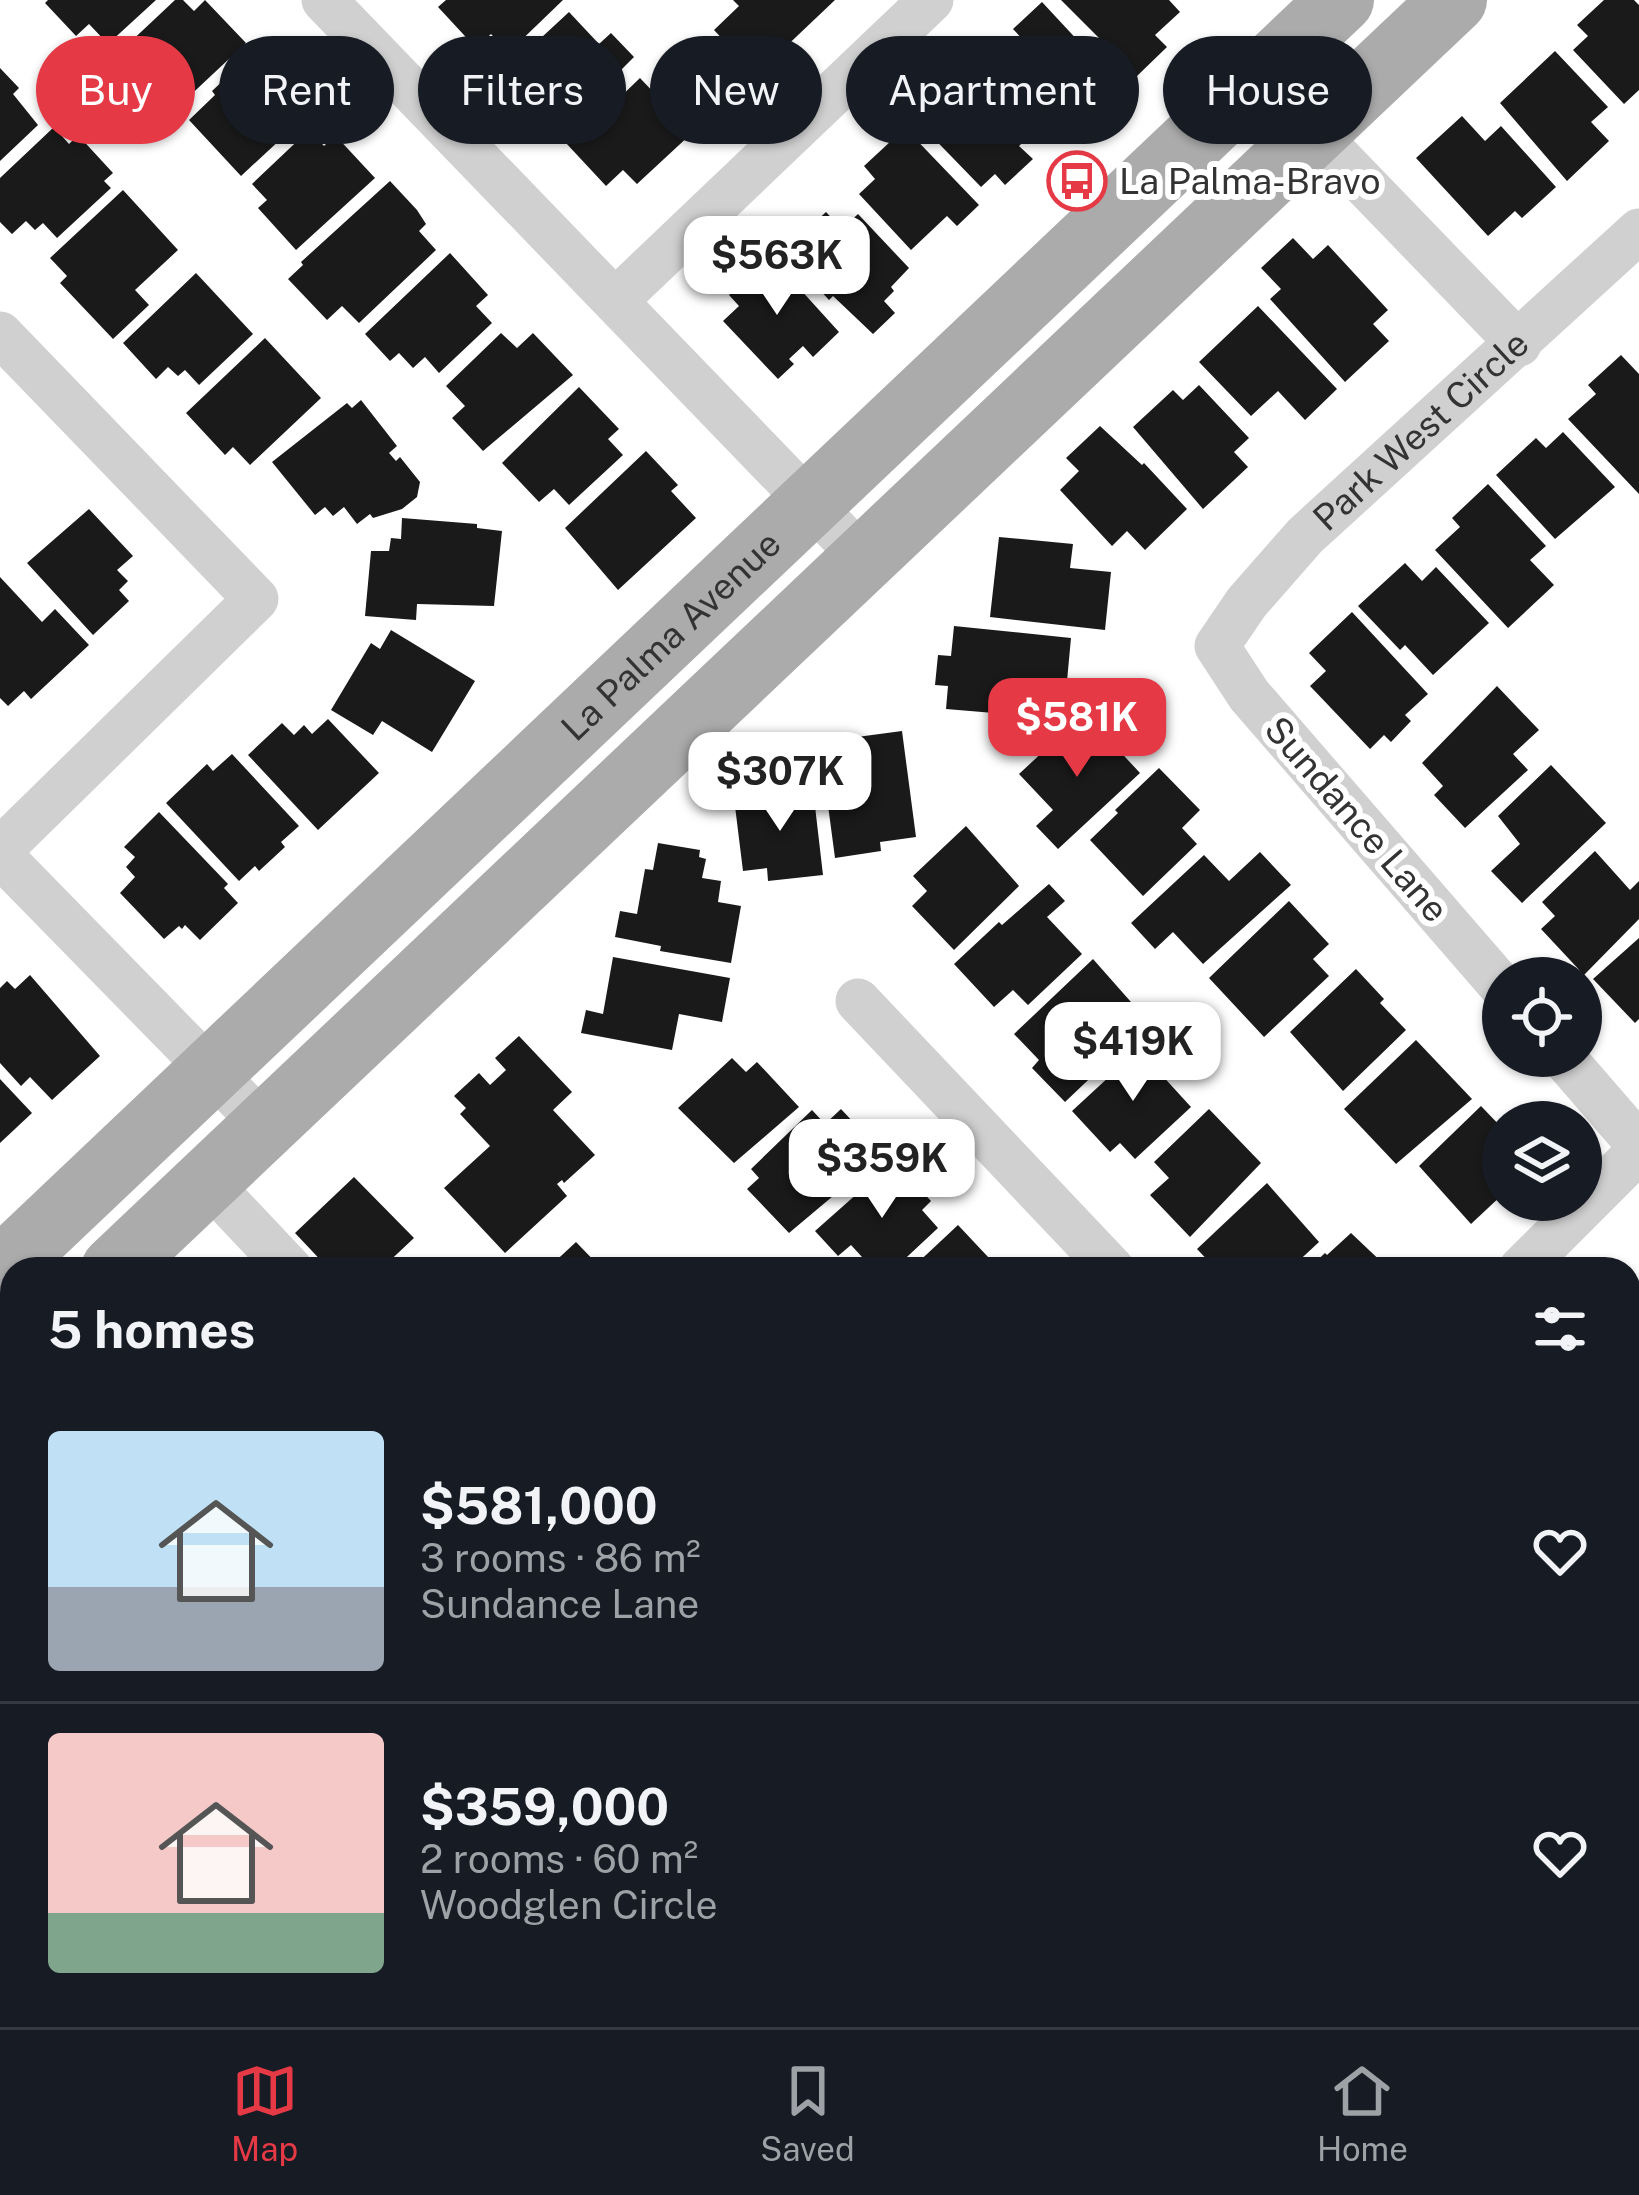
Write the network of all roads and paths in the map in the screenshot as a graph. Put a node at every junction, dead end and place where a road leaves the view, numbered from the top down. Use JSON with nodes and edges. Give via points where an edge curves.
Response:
{"nodes":[{"id":1,"x":324,"y":0,"type":"edge"},
{"id":2,"x":931,"y":0,"type":"edge"},
{"id":3,"x":1341,"y":0,"type":"edge"},
{"id":4,"x":1454,"y":0,"type":"edge"},
{"id":5,"x":1303,"y":36,"type":"edge"},
{"id":6,"x":1372,"y":78,"type":"edge"},
{"id":7,"x":1188,"y":144,"type":"edge"},
{"id":8,"x":1302,"y":144,"type":"edge"},
{"id":9,"x":1325,"y":144,"type":"edge"},
{"id":10,"x":1639,"y":231,"type":"edge"},
{"id":11,"x":614,"y":301,"type":"junction"},
{"id":12,"x":0,"y":334,"type":"edge"},
{"id":13,"x":1519,"y":344,"type":"junction"},
{"id":14,"x":810,"y":502,"type":"junction"},
{"id":15,"x":863,"y":558,"type":"junction"},
{"id":16,"x":1217,"y":646,"type":"joint"},
{"id":17,"x":0,"y":852,"type":"edge"},
{"id":18,"x":1482,"y":964,"type":"edge"},
{"id":19,"x":858,"y":1001,"type":"dead end"},
{"id":20,"x":212,"y":1070,"type":"junction"},
{"id":21,"x":1580,"y":1077,"type":"edge"},
{"id":22,"x":265,"y":1126,"type":"junction"},
{"id":23,"x":1639,"y":1148,"type":"edge"},
{"id":24,"x":207,"y":1181,"type":"junction"},
{"id":25,"x":14,"y":1257,"type":"edge"},
{"id":26,"x":127,"y":1257,"type":"edge"},
{"id":27,"x":279,"y":1257,"type":"edge"},
{"id":28,"x":1101,"y":1257,"type":"edge"},
{"id":29,"x":1533,"y":1257,"type":"edge"}],
"edges":[{"from":1,"to":11,"type":"street"},
{"from":2,"to":11,"type":"street"},
{"from":3,"to":5,"type":"main road","name":"La Palma Avenue"},
{"from":4,"to":6,"type":"main road"},
{"from":7,"to":14,"type":"main road","name":"La Palma Avenue"},
{"from":8,"to":15,"type":"main road"},
{"from":9,"to":13,"type":"street"},
{"from":10,"to":13,"type":"street","name":"Park West Circle"},
{"from":11,"to":14,"type":"street"},
{"from":12,"to":17,"type":"street","via":[[256,599]]},
{"from":13,"to":16,"type":"street","name":"Park West Circle","via":[[1305,536]]},
{"from":14,"to":15,"type":"street"},
{"from":14,"to":20,"type":"main road","name":"La Palma Avenue"},
{"from":15,"to":22,"type":"main road"},
{"from":16,"to":18,"type":"street","name":"Sundance Lane","via":[[1249,695]]},
{"from":17,"to":20,"type":"street"},
{"from":19,"to":28,"type":"street"},
{"from":20,"to":22,"type":"street"},
{"from":20,"to":25,"type":"main road","name":"La Palma Avenue"},
{"from":21,"to":23,"type":"street"},
{"from":22,"to":24,"type":"main road"},
{"from":23,"to":29,"type":"street"},
{"from":24,"to":26,"type":"main road"},
{"from":24,"to":27,"type":"street"}]}
